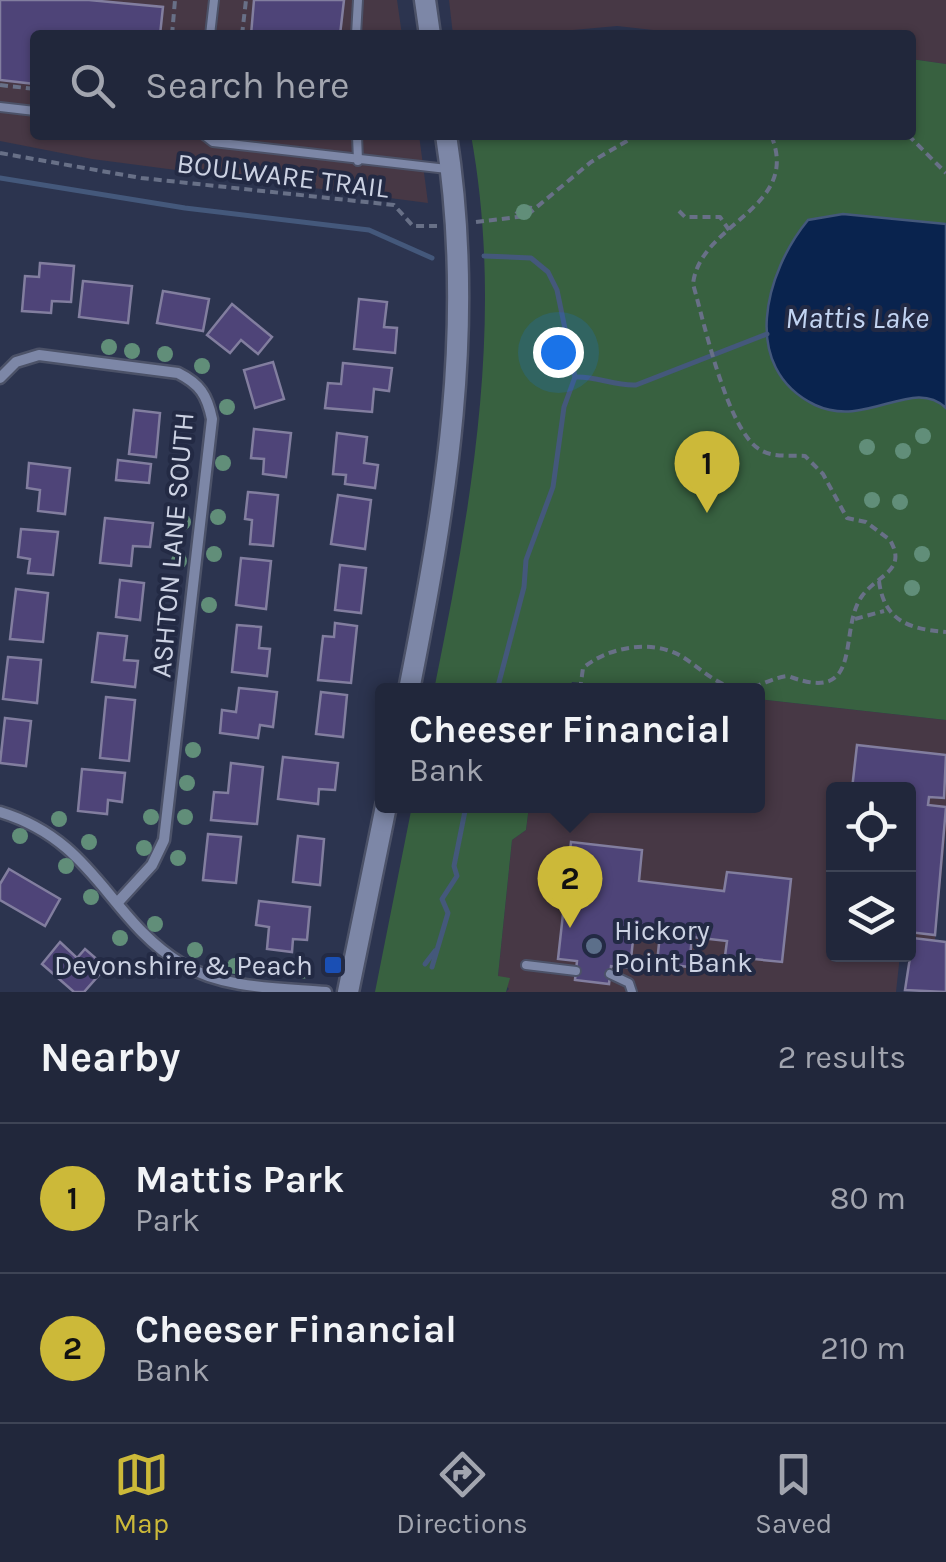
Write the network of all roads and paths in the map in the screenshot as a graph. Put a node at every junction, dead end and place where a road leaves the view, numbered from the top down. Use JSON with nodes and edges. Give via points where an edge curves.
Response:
{"nodes":[{"id":1,"x":175,"y":0,"type":"edge"},
{"id":2,"x":214,"y":0,"type":"edge"},
{"id":3,"x":246,"y":0,"type":"edge"},
{"id":4,"x":358,"y":0,"type":"edge"},
{"id":5,"x":425,"y":0,"type":"edge"},
{"id":6,"x":172,"y":30,"type":"edge"},
{"id":7,"x":211,"y":30,"type":"edge"},
{"id":8,"x":243,"y":30,"type":"edge"},
{"id":9,"x":356,"y":30,"type":"edge"},
{"id":10,"x":429,"y":30,"type":"edge"},
{"id":11,"x":0,"y":86,"type":"edge"},
{"id":12,"x":30,"y":89,"type":"edge"},
{"id":13,"x":0,"y":107,"type":"edge"},
{"id":14,"x":30,"y":110,"type":"edge"},
{"id":15,"x":210,"y":140,"type":"edge"},
{"id":16,"x":357,"y":140,"type":"edge"},
{"id":17,"x":447,"y":140,"type":"edge"},
{"id":18,"x":628,"y":140,"type":"edge"},
{"id":19,"x":772,"y":140,"type":"edge"},
{"id":20,"x":913,"y":140,"type":"edge"},
{"id":21,"x":0,"y":153,"type":"edge"},
{"id":22,"x":358,"y":161,"type":"junction"},
{"id":23,"x":451,"y":170,"type":"junction"},
{"id":24,"x":946,"y":173,"type":"edge"},
{"id":25,"x":679,"y":211,"type":"dead end"},
{"id":26,"x":476,"y":222,"type":"dead end"},
{"id":27,"x":434,"y":226,"type":"dead end"},
{"id":28,"x":728,"y":230,"type":"junction"},
{"id":29,"x":1,"y":376,"type":"edge"},
{"id":30,"x":879,"y":581,"type":"junction"},
{"id":31,"x":886,"y":610,"type":"junction"},
{"id":32,"x":855,"y":619,"type":"junction"},
{"id":33,"x":946,"y":632,"type":"edge"},
{"id":34,"x":410,"y":683,"type":"edge"},
{"id":35,"x":580,"y":683,"type":"edge"},
{"id":36,"x":723,"y":683,"type":"edge"},
{"id":37,"x":765,"y":685,"type":"edge"},
{"id":38,"x":0,"y":812,"type":"edge"},
{"id":39,"x":385,"y":813,"type":"edge"},
{"id":40,"x":119,"y":901,"type":"junction"},
{"id":41,"x":526,"y":965,"type":"dead end"},
{"id":42,"x":576,"y":970,"type":"dead end"},
{"id":43,"x":610,"y":974,"type":"dead end"},
{"id":44,"x":326,"y":992,"type":"edge"},
{"id":45,"x":348,"y":992,"type":"edge"},
{"id":46,"x":632,"y":992,"type":"edge"}],
"edges":[{"from":1,"to":6,"type":"path"},
{"from":2,"to":7,"type":"lane"},
{"from":3,"to":8,"type":"path"},
{"from":4,"to":9,"type":"lane"},
{"from":5,"to":10,"type":"street"},
{"from":11,"to":12,"type":"path"},
{"from":13,"to":14,"type":"lane"},
{"from":15,"to":22,"type":"lane"},
{"from":16,"to":22,"type":"lane"},
{"from":17,"to":23,"type":"street"},
{"from":18,"to":26,"type":"path","via":[[526,216]]},
{"from":19,"to":28,"type":"path","via":[[773,185]]},
{"from":20,"to":24,"type":"path"},
{"from":21,"to":27,"type":"path","name":"BOULWARE TRAIL","via":[[141,178],[394,204],[413,226]]},
{"from":22,"to":23,"type":"lane"},
{"from":23,"to":34,"type":"street","via":[[458,280],[453,443]]},
{"from":25,"to":28,"type":"path","via":[[685,217],[720,216]]},
{"from":28,"to":30,"type":"path","via":[[704,249],[693,284],[720,378],[747,439],[768,454],[805,456],[847,518],[866,522],[890,540],[896,561]]},
{"from":29,"to":40,"type":"street","name":"ASHTON LANE SOUTH","via":[[16,362],[39,356],[160,369],[192,380],[208,399],[212,419],[164,840],[152,865]]},
{"from":30,"to":31,"type":"path"},
{"from":30,"to":32,"type":"path","via":[[862,596]]},
{"from":31,"to":32,"type":"path"},
{"from":31,"to":33,"type":"path","via":[[914,630]]},
{"from":32,"to":37,"type":"path","via":[[842,672],[831,680],[788,676]]},
{"from":35,"to":36,"type":"path","via":[[595,658],[626,647],[675,652]]},
{"from":38,"to":40,"type":"street","via":[[73,850]]},
{"from":39,"to":45,"type":"street"},
{"from":40,"to":44,"type":"street","via":[[158,947],[185,966],[254,986]]},
{"from":41,"to":42,"type":"lane"},
{"from":43,"to":46,"type":"lane","via":[[629,982]]}]}
